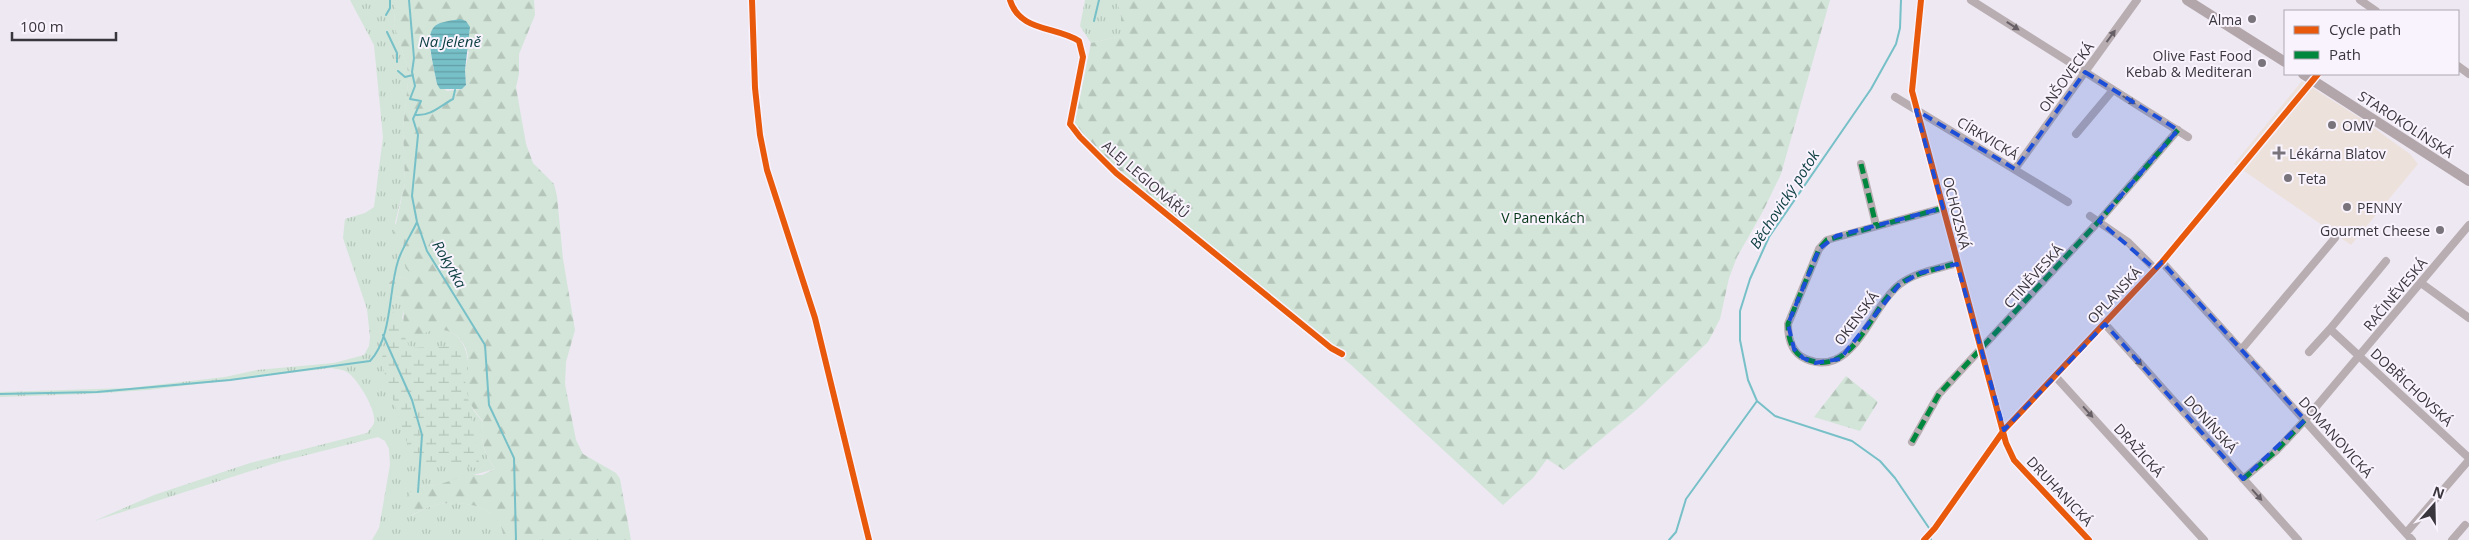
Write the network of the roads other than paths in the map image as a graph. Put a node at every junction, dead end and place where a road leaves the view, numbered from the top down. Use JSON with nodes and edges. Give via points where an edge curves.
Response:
{"nodes":[{"id":1,"x":752,"y":0,"type":"edge"},
{"id":2,"x":1921,"y":0,"type":"edge"},
{"id":3,"x":1971,"y":0,"type":"edge"},
{"id":4,"x":2137,"y":0,"type":"edge"},
{"id":5,"x":2187,"y":0,"type":"edge"},
{"id":6,"x":2363,"y":1,"type":"edge"},
{"id":7,"x":2375,"y":10,"type":"edge"},
{"id":8,"x":2284,"y":61,"type":"edge"},
{"id":9,"x":2085,"y":72,"type":"junction"},
{"id":10,"x":2315,"y":77,"type":"edge"},
{"id":11,"x":2113,"y":90,"type":"junction"},
{"id":12,"x":1894,"y":97,"type":"dead end"},
{"id":13,"x":1916,"y":110,"type":"junction"},
{"id":14,"x":2178,"y":130,"type":"junction"},
{"id":15,"x":2076,"y":134,"type":"dead end"},
{"id":16,"x":2188,"y":137,"type":"dead end"},
{"id":17,"x":1860,"y":164,"type":"dead end"},
{"id":18,"x":2015,"y":169,"type":"junction"},
{"id":19,"x":2469,"y":181,"type":"edge"},
{"id":20,"x":2068,"y":202,"type":"dead end"},
{"id":21,"x":1942,"y":208,"type":"junction"},
{"id":22,"x":2090,"y":216,"type":"dead end"},
{"id":23,"x":2099,"y":221,"type":"junction"},
{"id":24,"x":1876,"y":225,"type":"junction"},
{"id":25,"x":2469,"y":225,"type":"edge"},
{"id":26,"x":2335,"y":238,"type":"dead end"},
{"id":27,"x":2386,"y":261,"type":"dead end"},
{"id":28,"x":2162,"y":262,"type":"junction"},
{"id":29,"x":1957,"y":264,"type":"junction"},
{"id":30,"x":2155,"y":269,"type":"junction"},
{"id":31,"x":2421,"y":283,"type":"junction"},
{"id":32,"x":2469,"y":318,"type":"edge"},
{"id":33,"x":2105,"y":324,"type":"junction"},
{"id":34,"x":2330,"y":329,"type":"junction"},
{"id":35,"x":2241,"y":350,"type":"junction"},
{"id":36,"x":1981,"y":351,"type":"junction"},
{"id":37,"x":2309,"y":352,"type":"dead end"},
{"id":38,"x":2359,"y":355,"type":"junction"},
{"id":39,"x":2055,"y":376,"type":"junction"},
{"id":40,"x":2305,"y":420,"type":"junction"},
{"id":41,"x":2004,"y":430,"type":"junction"},
{"id":42,"x":1912,"y":442,"type":"dead end"},
{"id":43,"x":2469,"y":459,"type":"edge"},
{"id":44,"x":2243,"y":479,"type":"junction"},
{"id":45,"x":2465,"y":525,"type":"dead end"},
{"id":46,"x":1935,"y":528,"type":"dead end"},
{"id":47,"x":2406,"y":533,"type":"junction"},
{"id":48,"x":870,"y":540,"type":"edge"},
{"id":49,"x":2089,"y":540,"type":"edge"},
{"id":50,"x":2204,"y":540,"type":"edge"},
{"id":51,"x":2298,"y":540,"type":"edge"},
{"id":52,"x":2412,"y":540,"type":"edge"},
{"id":53,"x":2452,"y":540,"type":"edge"}],
"edges":[{"from":1,"to":48,"type":"street","via":[[755,88],[767,170],[815,318]]},
{"from":2,"to":13,"type":"street","name":"OCHOZSKÁ","via":[[1912,91]]},
{"from":3,"to":9,"type":"street","one_way":true},
{"from":9,"to":4,"type":"street","name":"ONŠOVECKÁ","one_way":true},
{"from":5,"to":8,"type":"main road"},
{"from":6,"to":7,"type":"street"},
{"from":9,"to":11,"type":"street"},
{"from":9,"to":18,"type":"street","name":"ONŠOVECKÁ"},
{"from":10,"to":19,"type":"main road","name":"STAROKOLÍNSKÁ"},
{"from":10,"to":28,"type":"street","name":"OPLANSKÁ"},
{"from":11,"to":14,"type":"street","one_way":true},
{"from":11,"to":15,"type":"street"},
{"from":12,"to":13,"type":"street","name":"CÍRKVICKÁ"},
{"from":13,"to":18,"type":"street","name":"CÍRKVICKÁ"},
{"from":13,"to":21,"type":"street","name":"OCHOZSKÁ"},
{"from":14,"to":16,"type":"street"},
{"from":14,"to":23,"type":"street","name":"CTINĚVESKÁ"},
{"from":17,"to":24,"type":"street"},
{"from":18,"to":20,"type":"street","name":"CÍRKVICKÁ"},
{"from":21,"to":24,"type":"street","name":"OKENSKÁ"},
{"from":21,"to":29,"type":"street","name":"OCHOZSKÁ"},
{"from":22,"to":23,"type":"street"},
{"from":23,"to":30,"type":"street","via":[[2128,242]]},
{"from":23,"to":36,"type":"street","name":"CTINĚVESKÁ"},
{"from":24,"to":29,"type":"street","name":"OKENSKÁ","via":[[1826,240],[1819,249],[1788,324],[1788,336],[1803,358],[1815,362],[1840,359],[1900,284],[1920,273]]},
{"from":25,"to":31,"type":"street","name":"RAČINĚVESKÁ"},
{"from":26,"to":35,"type":"street"},
{"from":27,"to":34,"type":"street","name":"RAČINĚVESKÁ"},
{"from":28,"to":30,"type":"street","name":"OPLANSKÁ"},
{"from":28,"to":35,"type":"street","name":"DOMANOVICKÁ"},
{"from":29,"to":36,"type":"street","name":"OCHOZSKÁ"},
{"from":30,"to":33,"type":"street","name":"OPLANSKÁ"},
{"from":31,"to":32,"type":"street"},
{"from":31,"to":38,"type":"street","name":"RAČINĚVESKÁ"},
{"from":33,"to":39,"type":"street","name":"OPLANSKÁ"},
{"from":33,"to":44,"type":"street","name":"DONÍNSKÁ","one_way":true},
{"from":34,"to":37,"type":"street","name":"RAČINĚVESKÁ"},
{"from":34,"to":38,"type":"street"},
{"from":35,"to":40,"type":"street","name":"DOMANOVICKÁ"},
{"from":36,"to":41,"type":"street","name":"OCHOZSKÁ"},
{"from":36,"to":42,"type":"street","name":"CTINĚVESKÁ","via":[[1939,394]]},
{"from":38,"to":40,"type":"street","name":"RAČINĚVESKÁ"},
{"from":38,"to":43,"type":"street","name":"DOBŘICHOVSKÁ"},
{"from":39,"to":41,"type":"street","name":"OPLANSKÁ"},
{"from":39,"to":50,"type":"street","name":"DRAŽICKÁ","one_way":true},
{"from":40,"to":44,"type":"street","name":"RAČINĚVESKÁ"},
{"from":40,"to":47,"type":"street","name":"DOMANOVICKÁ"},
{"from":41,"to":46,"type":"street","name":"OPLANSKÁ"},
{"from":41,"to":49,"type":"street","name":"DRUHANICKÁ","via":[[2014,460]]},
{"from":43,"to":47,"type":"street"},
{"from":44,"to":51,"type":"street","name":"DONÍNSKÁ","one_way":true},
{"from":45,"to":53,"type":"street"},
{"from":47,"to":52,"type":"street","name":"DOMANOVICKÁ"}]}
